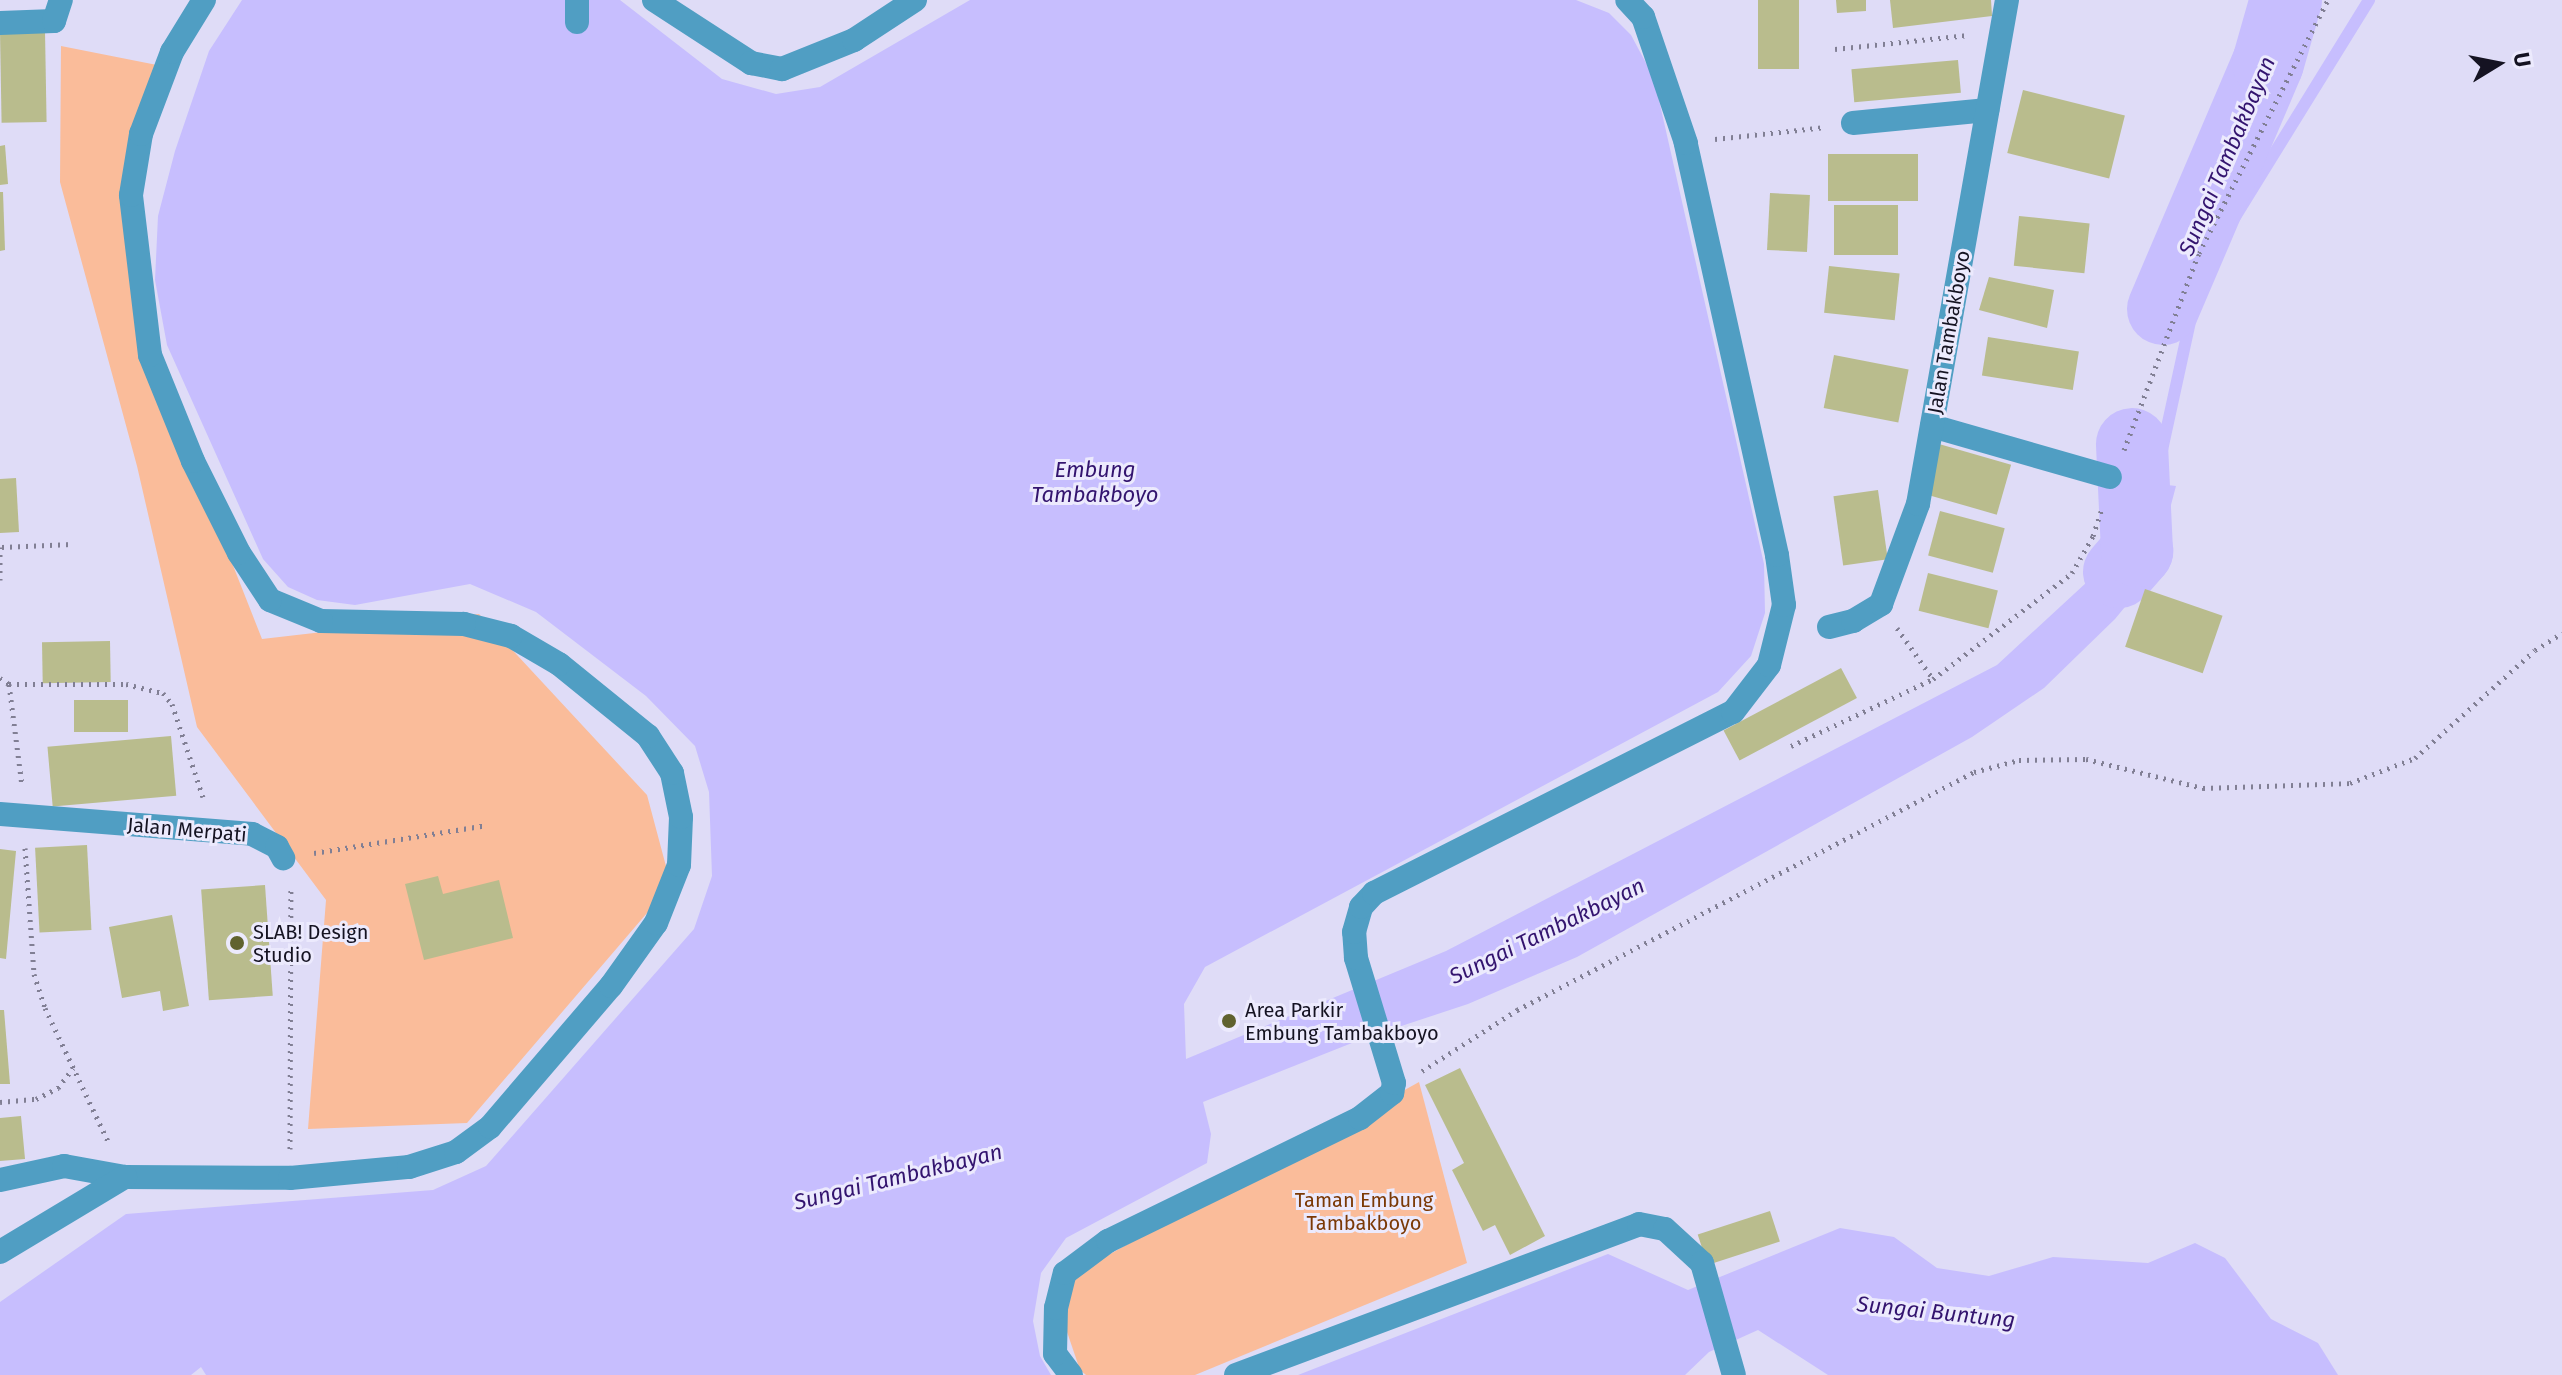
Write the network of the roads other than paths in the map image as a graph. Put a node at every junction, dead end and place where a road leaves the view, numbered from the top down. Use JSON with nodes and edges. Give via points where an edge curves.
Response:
{"nodes":[{"id":1,"x":61,"y":0,"type":"edge"},
{"id":2,"x":204,"y":0,"type":"edge"},
{"id":3,"x":654,"y":0,"type":"edge"},
{"id":4,"x":915,"y":0,"type":"edge"},
{"id":5,"x":1627,"y":0,"type":"edge"},
{"id":6,"x":2007,"y":0,"type":"edge"},
{"id":7,"x":0,"y":23,"type":"edge"},
{"id":8,"x":1987,"y":110,"type":"junction"},
{"id":9,"x":1853,"y":123,"type":"road end"},
{"id":10,"x":1932,"y":426,"type":"junction"},
{"id":11,"x":2110,"y":477,"type":"road end"},
{"id":12,"x":1829,"y":627,"type":"dead end"},
{"id":13,"x":0,"y":814,"type":"edge"},
{"id":14,"x":283,"y":858,"type":"road end"},
{"id":15,"x":125,"y":1177,"type":"junction"},
{"id":16,"x":0,"y":1180,"type":"edge"},
{"id":17,"x":0,"y":1252,"type":"edge"},
{"id":18,"x":1734,"y":1368,"type":"edge"},
{"id":19,"x":1071,"y":1375,"type":"edge"},
{"id":20,"x":1236,"y":1375,"type":"edge"}],
"edges":[{"from":1,"to":7,"type":"street","via":[[54,21]]},
{"from":2,"to":15,"type":"street","via":[[166,66],[141,134],[131,195],[150,355],[193,461],[239,553],[270,600],[321,621],[464,624],[511,636],[559,664],[648,736],[672,773],[681,817],[679,865],[656,923],[611,986],[490,1127],[456,1152],[409,1167],[290,1178]]},
{"from":3,"to":4,"type":"street","via":[[751,63],[782,69],[854,40]]},
{"from":5,"to":19,"type":"street","via":[[1643,17],[1686,143],[1777,555],[1784,605],[1769,665],[1733,712],[1374,893],[1361,907],[1354,932],[1356,958],[1394,1083],[1392,1093],[1360,1118],[1108,1241],[1065,1273],[1056,1308],[1055,1354]]},
{"from":6,"to":8,"type":"street","name":"Jalan Tambakboyo"},
{"from":8,"to":9,"type":"street"},
{"from":8,"to":10,"type":"street","name":"Jalan Tambakboyo"},
{"from":10,"to":11,"type":"street"},
{"from":10,"to":12,"type":"street","name":"Jalan Tambakboyo","via":[[1918,504],[1881,604],[1853,621]]},
{"from":13,"to":14,"type":"street","name":"Jalan Merpati","via":[[252,834],[277,847]]},
{"from":15,"to":16,"type":"street","via":[[64,1166]]},
{"from":15,"to":17,"type":"street"},
{"from":18,"to":20,"type":"street","via":[[1702,1263],[1665,1229],[1622,1227]]}]}
